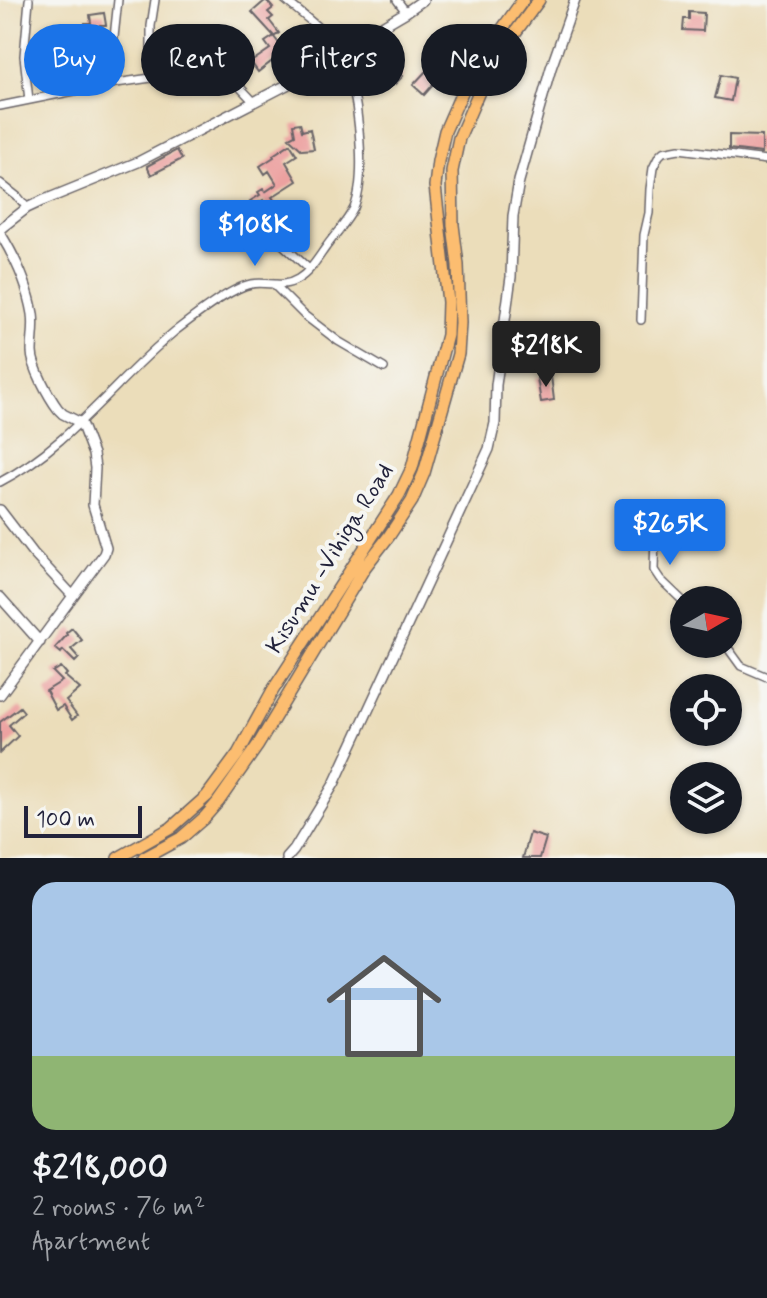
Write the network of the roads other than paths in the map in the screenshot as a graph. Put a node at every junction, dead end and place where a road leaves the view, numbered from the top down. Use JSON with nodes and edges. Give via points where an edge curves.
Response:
{"nodes":[{"id":1,"x":29,"y":0,"type":"edge"},
{"id":2,"x":118,"y":0,"type":"edge"},
{"id":3,"x":155,"y":0,"type":"edge"},
{"id":4,"x":285,"y":0,"type":"edge"},
{"id":5,"x":397,"y":0,"type":"edge"},
{"id":6,"x":423,"y":0,"type":"edge"},
{"id":7,"x":523,"y":0,"type":"edge"},
{"id":8,"x":539,"y":0,"type":"edge"},
{"id":9,"x":575,"y":0,"type":"edge"},
{"id":10,"x":406,"y":12,"type":"junction"},
{"id":11,"x":115,"y":24,"type":"edge"},
{"id":12,"x":151,"y":24,"type":"edge"},
{"id":13,"x":313,"y":24,"type":"edge"},
{"id":14,"x":386,"y":24,"type":"edge"},
{"id":15,"x":271,"y":93,"type":"edge"},
{"id":16,"x":49,"y":96,"type":"edge"},
{"id":17,"x":248,"y":96,"type":"edge"},
{"id":18,"x":353,"y":96,"type":"edge"},
{"id":19,"x":29,"y":100,"type":"junction"},
{"id":20,"x":254,"y":102,"type":"junction"},
{"id":21,"x":0,"y":106,"type":"edge"},
{"id":22,"x":767,"y":160,"type":"edge"},
{"id":23,"x":0,"y":183,"type":"edge"},
{"id":24,"x":27,"y":208,"type":"junction"},
{"id":25,"x":253,"y":217,"type":"dead end"},
{"id":26,"x":0,"y":231,"type":"edge"},
{"id":27,"x":309,"y":269,"type":"junction"},
{"id":28,"x":274,"y":285,"type":"junction"},
{"id":29,"x":641,"y":320,"type":"dead end"},
{"id":30,"x":384,"y":368,"type":"dead end"},
{"id":31,"x":81,"y":423,"type":"junction"},
{"id":32,"x":0,"y":482,"type":"edge"},
{"id":33,"x":0,"y":510,"type":"edge"},
{"id":34,"x":655,"y":534,"type":"dead end"},
{"id":35,"x":670,"y":589,"type":"edge"},
{"id":36,"x":73,"y":596,"type":"junction"},
{"id":37,"x":0,"y":597,"type":"edge"},
{"id":38,"x":40,"y":642,"type":"junction"},
{"id":39,"x":735,"y":658,"type":"edge"},
{"id":40,"x":767,"y":677,"type":"edge"},
{"id":41,"x":0,"y":695,"type":"edge"},
{"id":42,"x":118,"y":858,"type":"edge"},
{"id":43,"x":144,"y":858,"type":"edge"},
{"id":44,"x":287,"y":858,"type":"edge"}],
"edges":[{"from":1,"to":19,"type":"street","via":[[24,56]]},
{"from":2,"to":11,"type":"street"},
{"from":3,"to":12,"type":"street"},
{"from":4,"to":13,"type":"street"},
{"from":5,"to":10,"type":"street"},
{"from":6,"to":10,"type":"street"},
{"from":7,"to":42,"type":"highway","name":"Kisumu -Vihiga Road","via":[[470,74],[445,131],[435,186],[447,335],[412,468],[238,754],[207,796],[171,828]]},
{"from":8,"to":43,"type":"highway","name":"Kisumu -Vihiga Road","via":[[487,76],[459,138],[452,171],[458,354],[412,501],[218,802],[181,838]]},
{"from":9,"to":44,"type":"street","via":[[519,181],[489,449],[334,784]]},
{"from":10,"to":14,"type":"street"},
{"from":15,"to":20,"type":"street"},
{"from":16,"to":19,"type":"street"},
{"from":17,"to":20,"type":"street"},
{"from":18,"to":27,"type":"street","via":[[361,160],[358,196]]},
{"from":19,"to":21,"type":"street"},
{"from":20,"to":24,"type":"street","via":[[138,162]]},
{"from":22,"to":29,"type":"street","via":[[679,149],[659,156],[644,235]]},
{"from":23,"to":24,"type":"street"},
{"from":24,"to":26,"type":"street"},
{"from":25,"to":27,"type":"street"},
{"from":26,"to":31,"type":"street","via":[[28,292],[35,367],[58,409]]},
{"from":27,"to":28,"type":"street","via":[[298,280]]},
{"from":28,"to":30,"type":"street","via":[[338,341]]},
{"from":28,"to":31,"type":"street","via":[[246,285],[206,309],[139,363]]},
{"from":31,"to":32,"type":"street"},
{"from":31,"to":36,"type":"street","via":[[93,454],[93,505],[106,548]]},
{"from":33,"to":36,"type":"street"},
{"from":34,"to":35,"type":"street","via":[[654,570]]},
{"from":36,"to":38,"type":"street"},
{"from":37,"to":38,"type":"street"},
{"from":38,"to":41,"type":"street"},
{"from":39,"to":40,"type":"street"}]}
